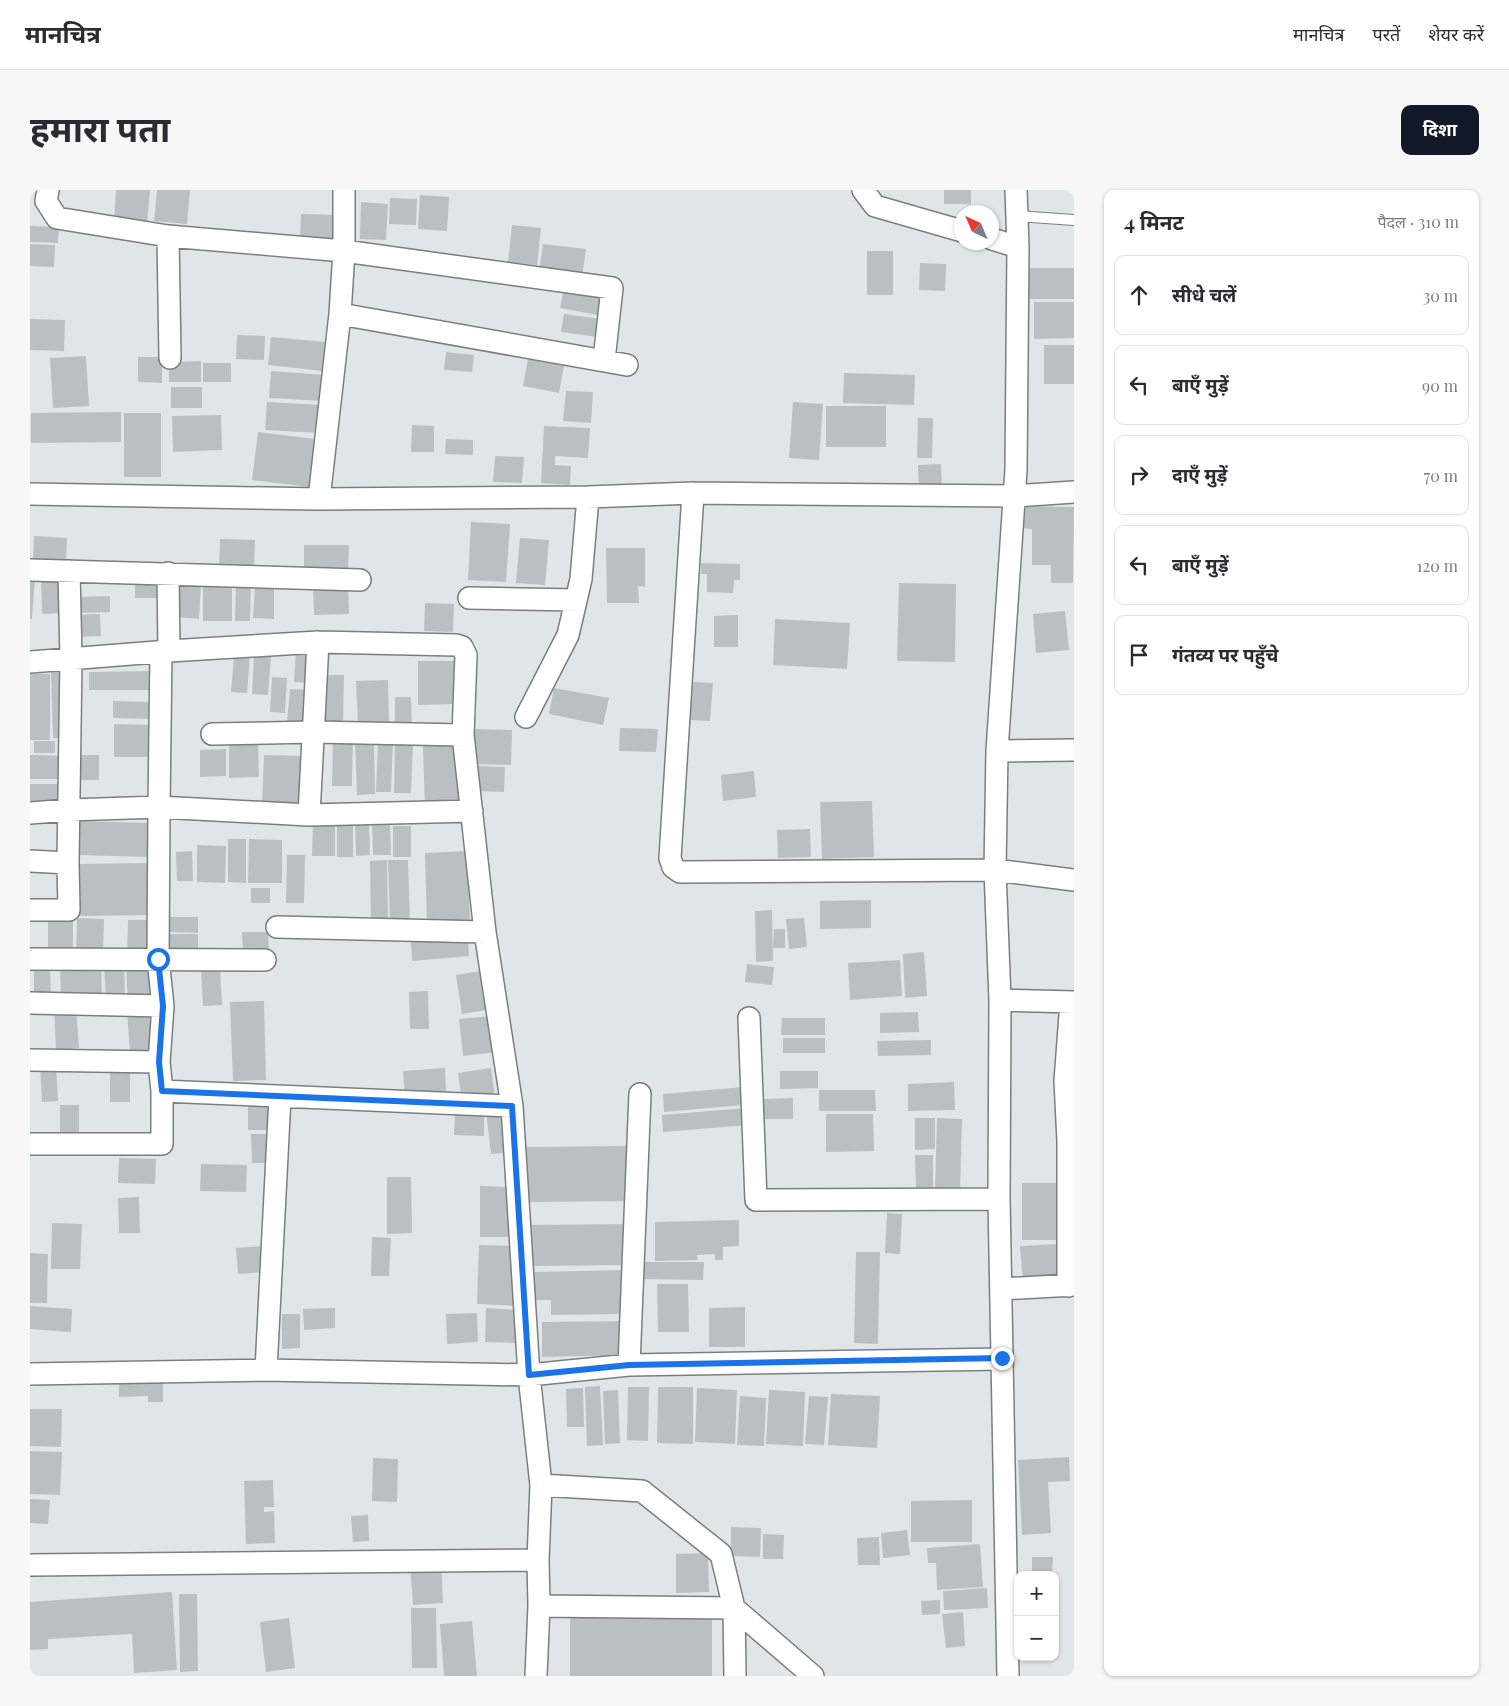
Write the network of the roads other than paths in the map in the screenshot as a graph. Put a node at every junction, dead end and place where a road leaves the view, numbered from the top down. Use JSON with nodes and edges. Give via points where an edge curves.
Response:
{"nodes":[{"id":1,"x":344,"y":190,"type":"edge"},
{"id":2,"x":863,"y":190,"type":"edge"},
{"id":3,"x":1016,"y":190,"type":"edge"},
{"id":4,"x":41,"y":199,"type":"edge"},
{"id":5,"x":1017,"y":216,"type":"junction"},
{"id":6,"x":1074,"y":220,"type":"edge"},
{"id":7,"x":954,"y":229,"type":"edge"},
{"id":8,"x":168,"y":236,"type":"junction"},
{"id":9,"x":999,"y":241,"type":"edge"},
{"id":10,"x":1018,"y":247,"type":"junction"},
{"id":11,"x":344,"y":251,"type":"junction"},
{"id":12,"x":340,"y":314,"type":"junction"},
{"id":13,"x":170,"y":358,"type":"dead end"},
{"id":14,"x":604,"y":360,"type":"junction"},
{"id":15,"x":626,"y":365,"type":"dead end"},
{"id":16,"x":1074,"y":492,"type":"edge"},
{"id":17,"x":693,"y":493,"type":"junction"},
{"id":18,"x":30,"y":494,"type":"edge"},
{"id":19,"x":588,"y":496,"type":"junction"},
{"id":20,"x":1014,"y":496,"type":"junction"},
{"id":21,"x":319,"y":499,"type":"junction"},
{"id":22,"x":30,"y":570,"type":"edge"},
{"id":23,"x":69,"y":571,"type":"junction"},
{"id":24,"x":168,"y":573,"type":"junction"},
{"id":25,"x":360,"y":580,"type":"dead end"},
{"id":26,"x":468,"y":598,"type":"dead end"},
{"id":27,"x":576,"y":600,"type":"junction"},
{"id":28,"x":318,"y":642,"type":"junction"},
{"id":29,"x":165,"y":651,"type":"junction"},
{"id":30,"x":70,"y":659,"type":"junction"},
{"id":31,"x":30,"y":662,"type":"edge"},
{"id":32,"x":526,"y":717,"type":"dead end"},
{"id":33,"x":314,"y":732,"type":"junction"},
{"id":34,"x":212,"y":734,"type":"dead end"},
{"id":35,"x":463,"y":735,"type":"junction"},
{"id":36,"x":1074,"y":750,"type":"edge"},
{"id":37,"x":997,"y":751,"type":"junction"},
{"id":38,"x":159,"y":807,"type":"junction"},
{"id":39,"x":69,"y":810,"type":"junction"},
{"id":40,"x":472,"y":811,"type":"junction"},
{"id":41,"x":30,"y":813,"type":"edge"},
{"id":42,"x":309,"y":815,"type":"junction"},
{"id":43,"x":30,"y":861,"type":"edge"},
{"id":44,"x":68,"y":863,"type":"junction"},
{"id":45,"x":995,"y":870,"type":"junction"},
{"id":46,"x":1074,"y":880,"type":"edge"},
{"id":47,"x":30,"y":910,"type":"edge"},
{"id":48,"x":278,"y":927,"type":"dead end"},
{"id":49,"x":485,"y":932,"type":"junction"},
{"id":50,"x":30,"y":959,"type":"edge"},
{"id":51,"x":158,"y":959,"type":"junction"},
{"id":52,"x":265,"y":960,"type":"dead end"},
{"id":53,"x":1000,"y":1000,"type":"junction"},
{"id":54,"x":1073,"y":1002,"type":"edge"},
{"id":55,"x":30,"y":1003,"type":"edge"},
{"id":56,"x":163,"y":1006,"type":"junction"},
{"id":57,"x":749,"y":1018,"type":"dead end"},
{"id":58,"x":30,"y":1060,"type":"edge"},
{"id":59,"x":159,"y":1062,"type":"junction"},
{"id":60,"x":1070,"y":1081,"type":"edge"},
{"id":61,"x":162,"y":1091,"type":"junction"},
{"id":62,"x":640,"y":1094,"type":"dead end"},
{"id":63,"x":280,"y":1097,"type":"junction"},
{"id":64,"x":512,"y":1106,"type":"junction"},
{"id":65,"x":1071,"y":1141,"type":"edge"},
{"id":66,"x":30,"y":1144,"type":"edge"},
{"id":67,"x":998,"y":1199,"type":"junction"},
{"id":68,"x":1071,"y":1211,"type":"edge"},
{"id":69,"x":1071,"y":1286,"type":"edge"},
{"id":70,"x":1001,"y":1289,"type":"junction"},
{"id":71,"x":1002,"y":1358,"type":"junction"},
{"id":72,"x":629,"y":1365,"type":"junction"},
{"id":73,"x":266,"y":1370,"type":"junction"},
{"id":74,"x":30,"y":1374,"type":"edge"},
{"id":75,"x":529,"y":1375,"type":"junction"},
{"id":76,"x":541,"y":1485,"type":"junction"},
{"id":77,"x":538,"y":1560,"type":"junction"},
{"id":78,"x":30,"y":1565,"type":"edge"},
{"id":79,"x":539,"y":1606,"type":"junction"},
{"id":80,"x":734,"y":1608,"type":"junction"},
{"id":81,"x":536,"y":1676,"type":"edge"},
{"id":82,"x":735,"y":1676,"type":"edge"},
{"id":83,"x":813,"y":1676,"type":"edge"},
{"id":84,"x":1008,"y":1676,"type":"edge"}],
"edges":[{"from":1,"to":11,"type":"street"},
{"from":2,"to":7,"type":"street","via":[[875,206]]},
{"from":3,"to":5,"type":"street"},
{"from":4,"to":8,"type":"street","via":[[57,218]]},
{"from":5,"to":6,"type":"lane"},
{"from":5,"to":10,"type":"street"},
{"from":8,"to":11,"type":"street"},
{"from":8,"to":13,"type":"street"},
{"from":9,"to":10,"type":"street"},
{"from":10,"to":20,"type":"street"},
{"from":11,"to":12,"type":"street"},
{"from":11,"to":14,"type":"street","via":[[612,288]]},
{"from":12,"to":14,"type":"street"},
{"from":12,"to":21,"type":"street"},
{"from":14,"to":15,"type":"street"},
{"from":16,"to":20,"type":"street"},
{"from":17,"to":19,"type":"street"},
{"from":17,"to":20,"type":"street"},
{"from":17,"to":45,"type":"street","via":[[670,858],[673,867],[680,872]]},
{"from":18,"to":21,"type":"street"},
{"from":19,"to":21,"type":"street"},
{"from":19,"to":27,"type":"street","via":[[581,579]]},
{"from":20,"to":37,"type":"street"},
{"from":22,"to":23,"type":"street"},
{"from":23,"to":24,"type":"street"},
{"from":23,"to":30,"type":"street"},
{"from":24,"to":25,"type":"street"},
{"from":24,"to":29,"type":"street"},
{"from":26,"to":27,"type":"street"},
{"from":27,"to":32,"type":"street","via":[[568,635]]},
{"from":28,"to":29,"type":"street"},
{"from":28,"to":33,"type":"street"},
{"from":28,"to":35,"type":"street","via":[[456,644],[462,647],[466,655]]},
{"from":29,"to":30,"type":"street"},
{"from":29,"to":38,"type":"street"},
{"from":30,"to":31,"type":"street"},
{"from":30,"to":39,"type":"street"},
{"from":33,"to":34,"type":"street"},
{"from":33,"to":35,"type":"street"},
{"from":33,"to":42,"type":"street"},
{"from":35,"to":40,"type":"street"},
{"from":36,"to":37,"type":"street"},
{"from":37,"to":45,"type":"street"},
{"from":38,"to":39,"type":"street"},
{"from":38,"to":42,"type":"street"},
{"from":38,"to":51,"type":"street"},
{"from":39,"to":41,"type":"street"},
{"from":39,"to":44,"type":"street"},
{"from":40,"to":42,"type":"street"},
{"from":40,"to":49,"type":"street"},
{"from":43,"to":44,"type":"street"},
{"from":44,"to":47,"type":"street","via":[[70,910]]},
{"from":45,"to":46,"type":"street"},
{"from":45,"to":53,"type":"street"},
{"from":48,"to":49,"type":"street"},
{"from":49,"to":64,"type":"street"},
{"from":50,"to":51,"type":"street"},
{"from":51,"to":52,"type":"street"},
{"from":51,"to":56,"type":"street"},
{"from":53,"to":54,"type":"street"},
{"from":53,"to":67,"type":"street"},
{"from":54,"to":60,"type":"street"},
{"from":55,"to":56,"type":"street"},
{"from":56,"to":59,"type":"street"},
{"from":57,"to":67,"type":"street","via":[[756,1200]]},
{"from":58,"to":59,"type":"street"},
{"from":59,"to":61,"type":"street"},
{"from":60,"to":65,"type":"street"},
{"from":61,"to":63,"type":"street"},
{"from":61,"to":66,"type":"street","via":[[162,1144]]},
{"from":62,"to":72,"type":"street"},
{"from":63,"to":64,"type":"street"},
{"from":63,"to":73,"type":"street"},
{"from":64,"to":75,"type":"street"},
{"from":65,"to":68,"type":"street"},
{"from":67,"to":70,"type":"street"},
{"from":68,"to":69,"type":"street"},
{"from":69,"to":70,"type":"street"},
{"from":70,"to":71,"type":"street"},
{"from":71,"to":72,"type":"street"},
{"from":71,"to":84,"type":"street"},
{"from":72,"to":75,"type":"street"},
{"from":73,"to":74,"type":"street"},
{"from":73,"to":75,"type":"street"},
{"from":75,"to":76,"type":"street"},
{"from":76,"to":77,"type":"street"},
{"from":76,"to":80,"type":"street","via":[[642,1492],[721,1554]]},
{"from":77,"to":78,"type":"street"},
{"from":77,"to":79,"type":"street"},
{"from":79,"to":80,"type":"street"},
{"from":79,"to":81,"type":"street"},
{"from":80,"to":82,"type":"street"},
{"from":80,"to":83,"type":"street"}]}
